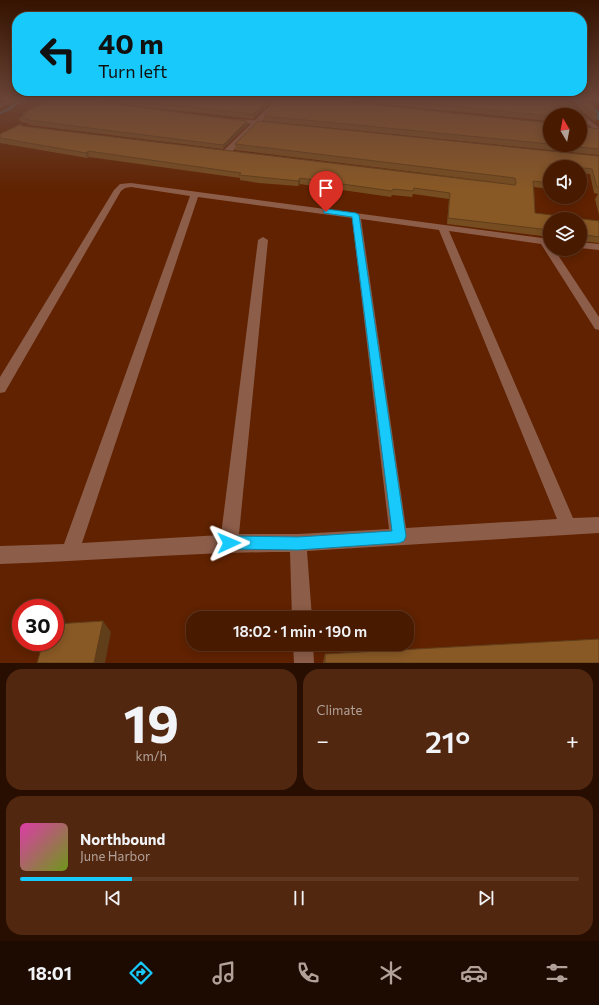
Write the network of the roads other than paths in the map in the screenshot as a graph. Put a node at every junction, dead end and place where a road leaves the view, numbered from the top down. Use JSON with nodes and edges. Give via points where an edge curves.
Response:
{"nodes":[{"id":1,"x":249,"y":130,"type":"edge"},
{"id":2,"x":226,"y":153,"type":"edge"},
{"id":3,"x":195,"y":194,"type":"junction"},
{"id":4,"x":356,"y":215,"type":"junction"},
{"id":5,"x":443,"y":228,"type":"junction"},
{"id":6,"x":263,"y":240,"type":"dead end"},
{"id":7,"x":543,"y":240,"type":"edge"},
{"id":8,"x":587,"y":246,"type":"edge"},
{"id":9,"x":599,"y":247,"type":"edge"},
{"id":10,"x":556,"y":256,"type":"edge"},
{"id":11,"x":599,"y":326,"type":"edge"},
{"id":12,"x":0,"y":388,"type":"edge"},
{"id":13,"x":599,"y":525,"type":"edge"},
{"id":14,"x":568,"y":526,"type":"junction"},
{"id":15,"x":399,"y":536,"type":"junction"},
{"id":16,"x":229,"y":543,"type":"junction"},
{"id":17,"x":298,"y":543,"type":"junction"},
{"id":18,"x":70,"y":553,"type":"junction"},
{"id":19,"x":0,"y":555,"type":"edge"},
{"id":20,"x":302,"y":611,"type":"edge"},
{"id":21,"x":303,"y":651,"type":"edge"},
{"id":22,"x":304,"y":663,"type":"edge"}],
"edges":[{"from":1,"to":2,"type":"street"},
{"from":3,"to":4,"type":"street"},
{"from":3,"to":12,"type":"street","via":[[131,185],[118,190]]},
{"from":3,"to":18,"type":"street"},
{"from":4,"to":5,"type":"street"},
{"from":4,"to":15,"type":"street"},
{"from":5,"to":7,"type":"street"},
{"from":5,"to":14,"type":"street"},
{"from":6,"to":16,"type":"street"},
{"from":8,"to":9,"type":"street"},
{"from":10,"to":11,"type":"street"},
{"from":13,"to":14,"type":"street"},
{"from":14,"to":15,"type":"street"},
{"from":15,"to":17,"type":"street"},
{"from":16,"to":17,"type":"street"},
{"from":16,"to":18,"type":"street"},
{"from":17,"to":20,"type":"street"},
{"from":18,"to":19,"type":"street"},
{"from":21,"to":22,"type":"street"}]}
